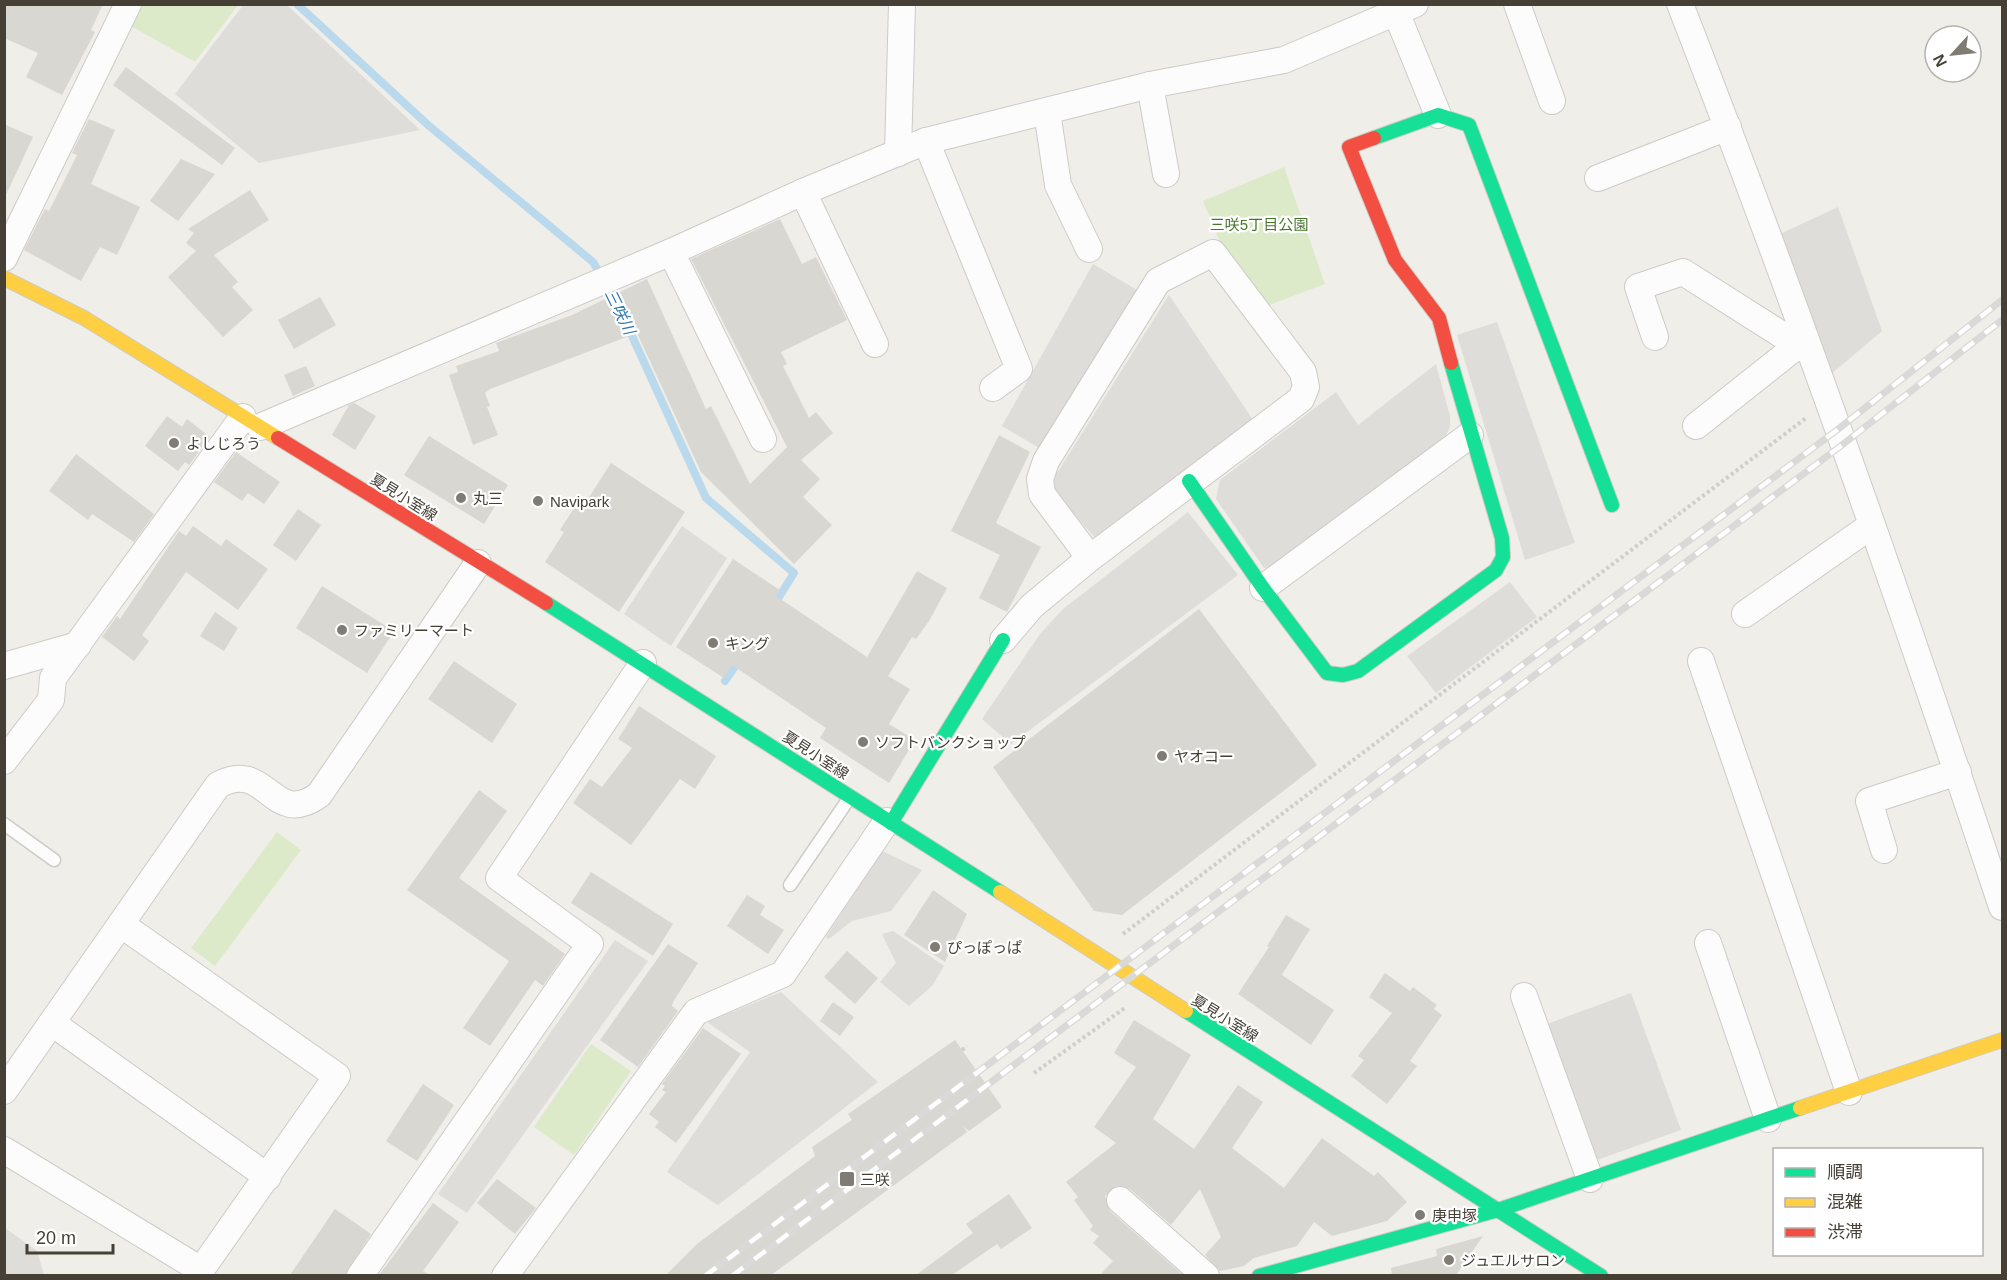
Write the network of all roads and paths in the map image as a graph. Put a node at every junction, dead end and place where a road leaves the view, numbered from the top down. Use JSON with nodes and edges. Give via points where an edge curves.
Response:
{"nodes":[{"id":1,"x":128,"y":4,"type":"edge"},
{"id":2,"x":902,"y":4,"type":"edge"},
{"id":3,"x":1517,"y":4,"type":"edge"},
{"id":4,"x":1680,"y":4,"type":"edge"},
{"id":5,"x":1405,"y":8,"type":"edge"},
{"id":6,"x":1150,"y":85,"type":"junction"},
{"id":7,"x":1552,"y":101,"type":"dead end"},
{"id":8,"x":1047,"y":112,"type":"junction"},
{"id":9,"x":1438,"y":115,"type":"junction"},
{"id":10,"x":1728,"y":127,"type":"junction"},
{"id":11,"x":926,"y":141,"type":"junction"},
{"id":12,"x":898,"y":153,"type":"junction"},
{"id":13,"x":1166,"y":174,"type":"dead end"},
{"id":14,"x":1598,"y":178,"type":"dead end"},
{"id":15,"x":803,"y":192,"type":"junction"},
{"id":16,"x":1089,"y":249,"type":"dead end"},
{"id":17,"x":671,"y":252,"type":"junction"},
{"id":18,"x":4,"y":258,"type":"edge"},
{"id":19,"x":4,"y":278,"type":"edge"},
{"id":20,"x":1655,"y":337,"type":"dead end"},
{"id":21,"x":875,"y":344,"type":"dead end"},
{"id":22,"x":1803,"y":348,"type":"junction"},
{"id":23,"x":993,"y":388,"type":"dead end"},
{"id":24,"x":1827,"y":402,"type":"junction"},
{"id":25,"x":251,"y":422,"type":"junction"},
{"id":26,"x":1696,"y":426,"type":"dead end"},
{"id":27,"x":1470,"y":435,"type":"junction"},
{"id":28,"x":763,"y":439,"type":"dead end"},
{"id":29,"x":1189,"y":481,"type":"junction"},
{"id":30,"x":1612,"y":506,"type":"dead end"},
{"id":31,"x":1872,"y":525,"type":"junction"},
{"id":32,"x":1090,"y":558,"type":"junction"},
{"id":33,"x":478,"y":563,"type":"junction"},
{"id":34,"x":1263,"y":588,"type":"junction"},
{"id":35,"x":1745,"y":614,"type":"dead end"},
{"id":36,"x":1003,"y":640,"type":"joint"},
{"id":37,"x":78,"y":645,"type":"junction"},
{"id":38,"x":1701,"y":661,"type":"dead end"},
{"id":39,"x":644,"y":663,"type":"junction"},
{"id":40,"x":4,"y":666,"type":"edge"},
{"id":41,"x":4,"y":761,"type":"edge"},
{"id":42,"x":1958,"y":772,"type":"junction"},
{"id":43,"x":850,"y":797,"type":"junction"},
{"id":44,"x":889,"y":822,"type":"junction"},
{"id":45,"x":4,"y":824,"type":"edge"},
{"id":46,"x":1884,"y":850,"type":"dead end"},
{"id":47,"x":54,"y":860,"type":"dead end"},
{"id":48,"x":790,"y":885,"type":"dead end"},
{"id":49,"x":2002,"y":907,"type":"edge"},
{"id":50,"x":122,"y":925,"type":"junction"},
{"id":51,"x":1118,"y":938,"type":"dead end"},
{"id":52,"x":1708,"y":943,"type":"dead end"},
{"id":53,"x":1524,"y":996,"type":"dead end"},
{"id":54,"x":1130,"y":1004,"type":"dead end"},
{"id":55,"x":52,"y":1023,"type":"junction"},
{"id":56,"x":2002,"y":1040,"type":"edge"},
{"id":57,"x":967,"y":1046,"type":"dead end"},
{"id":58,"x":962,"y":1050,"type":"dead end"},
{"id":59,"x":1034,"y":1073,"type":"dead end"},
{"id":60,"x":4,"y":1090,"type":"edge"},
{"id":61,"x":1849,"y":1092,"type":"junction"},
{"id":62,"x":1768,"y":1119,"type":"junction"},
{"id":63,"x":4,"y":1150,"type":"edge"},
{"id":64,"x":268,"y":1177,"type":"junction"},
{"id":65,"x":1590,"y":1179,"type":"junction"},
{"id":66,"x":1120,"y":1200,"type":"dead end"},
{"id":67,"x":1498,"y":1210,"type":"junction"},
{"id":68,"x":1310,"y":1269,"type":"edge"},
{"id":69,"x":360,"y":1275,"type":"edge"},
{"id":70,"x":505,"y":1275,"type":"edge"},
{"id":71,"x":1206,"y":1275,"type":"edge"},
{"id":72,"x":1259,"y":1275,"type":"edge"},
{"id":73,"x":1601,"y":1275,"type":"edge"}],
"edges":[{"from":1,"to":18,"type":"street"},
{"from":2,"to":12,"type":"street"},
{"from":3,"to":7,"type":"street"},
{"from":4,"to":10,"type":"street"},
{"from":5,"to":6,"type":"street","via":[[1284,60]]},
{"from":5,"to":9,"type":"street"},
{"from":6,"to":8,"type":"street"},
{"from":6,"to":13,"type":"street"},
{"from":8,"to":11,"type":"street"},
{"from":8,"to":16,"type":"street","via":[[1058,184]]},
{"from":9,"to":27,"type":"street","via":[[1349,147],[1395,260],[1439,318]]},
{"from":9,"to":30,"type":"street","via":[[1469,125]]},
{"from":10,"to":14,"type":"street"},
{"from":10,"to":22,"type":"street"},
{"from":11,"to":12,"type":"street"},
{"from":11,"to":23,"type":"street","via":[[1019,369]]},
{"from":12,"to":15,"type":"street"},
{"from":15,"to":17,"type":"street"},
{"from":15,"to":21,"type":"street"},
{"from":17,"to":25,"type":"street"},
{"from":17,"to":28,"type":"street"},
{"from":19,"to":25,"type":"street","name":"夏見小室線","via":[[84,318]]},
{"from":20,"to":22,"type":"street","via":[[1638,287],[1683,272]]},
{"from":22,"to":24,"type":"street"},
{"from":22,"to":26,"type":"street"},
{"from":24,"to":31,"type":"street"},
{"from":24,"to":51,"type":"path"},
{"from":25,"to":33,"type":"street","name":"夏見小室線"},
{"from":25,"to":37,"type":"street"},
{"from":27,"to":34,"type":"street"},
{"from":27,"to":34,"type":"street","via":[[1502,538],[1503,557],[1496,570],[1358,671],[1344,675],[1327,673]]},
{"from":29,"to":32,"type":"street"},
{"from":29,"to":32,"type":"street","via":[[1301,399],[1306,387],[1303,372],[1213,253],[1158,281],[1046,461],[1040,479],[1042,494]]},
{"from":29,"to":34,"type":"street"},
{"from":31,"to":35,"type":"street"},
{"from":31,"to":42,"type":"street"},
{"from":32,"to":36,"type":"street","via":[[1032,606]]},
{"from":33,"to":39,"type":"street","name":"夏見小室線"},
{"from":33,"to":50,"type":"street","via":[[319,795],[296,807],[286,805],[244,777],[218,785]]},
{"from":36,"to":44,"type":"street"},
{"from":37,"to":40,"type":"street"},
{"from":37,"to":41,"type":"street","via":[[54,678],[51,700]]},
{"from":38,"to":61,"type":"street"},
{"from":39,"to":43,"type":"street","name":"夏見小室線"},
{"from":39,"to":69,"type":"street","via":[[499,878],[590,944]]},
{"from":42,"to":46,"type":"street","via":[[1869,801]]},
{"from":42,"to":49,"type":"street"},
{"from":43,"to":44,"type":"street","name":"夏見小室線"},
{"from":43,"to":48,"type":"lane"},
{"from":44,"to":67,"type":"street","name":"夏見小室線"},
{"from":44,"to":70,"type":"street","via":[[783,974],[696,1012]]},
{"from":45,"to":47,"type":"lane"},
{"from":50,"to":55,"type":"street"},
{"from":50,"to":64,"type":"street","via":[[337,1076]]},
{"from":52,"to":62,"type":"street"},
{"from":53,"to":65,"type":"street"},
{"from":54,"to":59,"type":"path"},
{"from":55,"to":60,"type":"street"},
{"from":55,"to":64,"type":"street"},
{"from":56,"to":61,"type":"street"},
{"from":57,"to":58,"type":"path"},
{"from":61,"to":62,"type":"street"},
{"from":62,"to":65,"type":"street"},
{"from":63,"to":64,"type":"street","via":[[201,1270]]},
{"from":65,"to":67,"type":"street"},
{"from":66,"to":71,"type":"street"},
{"from":67,"to":68,"type":"street"},
{"from":67,"to":73,"type":"street","name":"夏見小室線"},
{"from":68,"to":72,"type":"street"}]}
